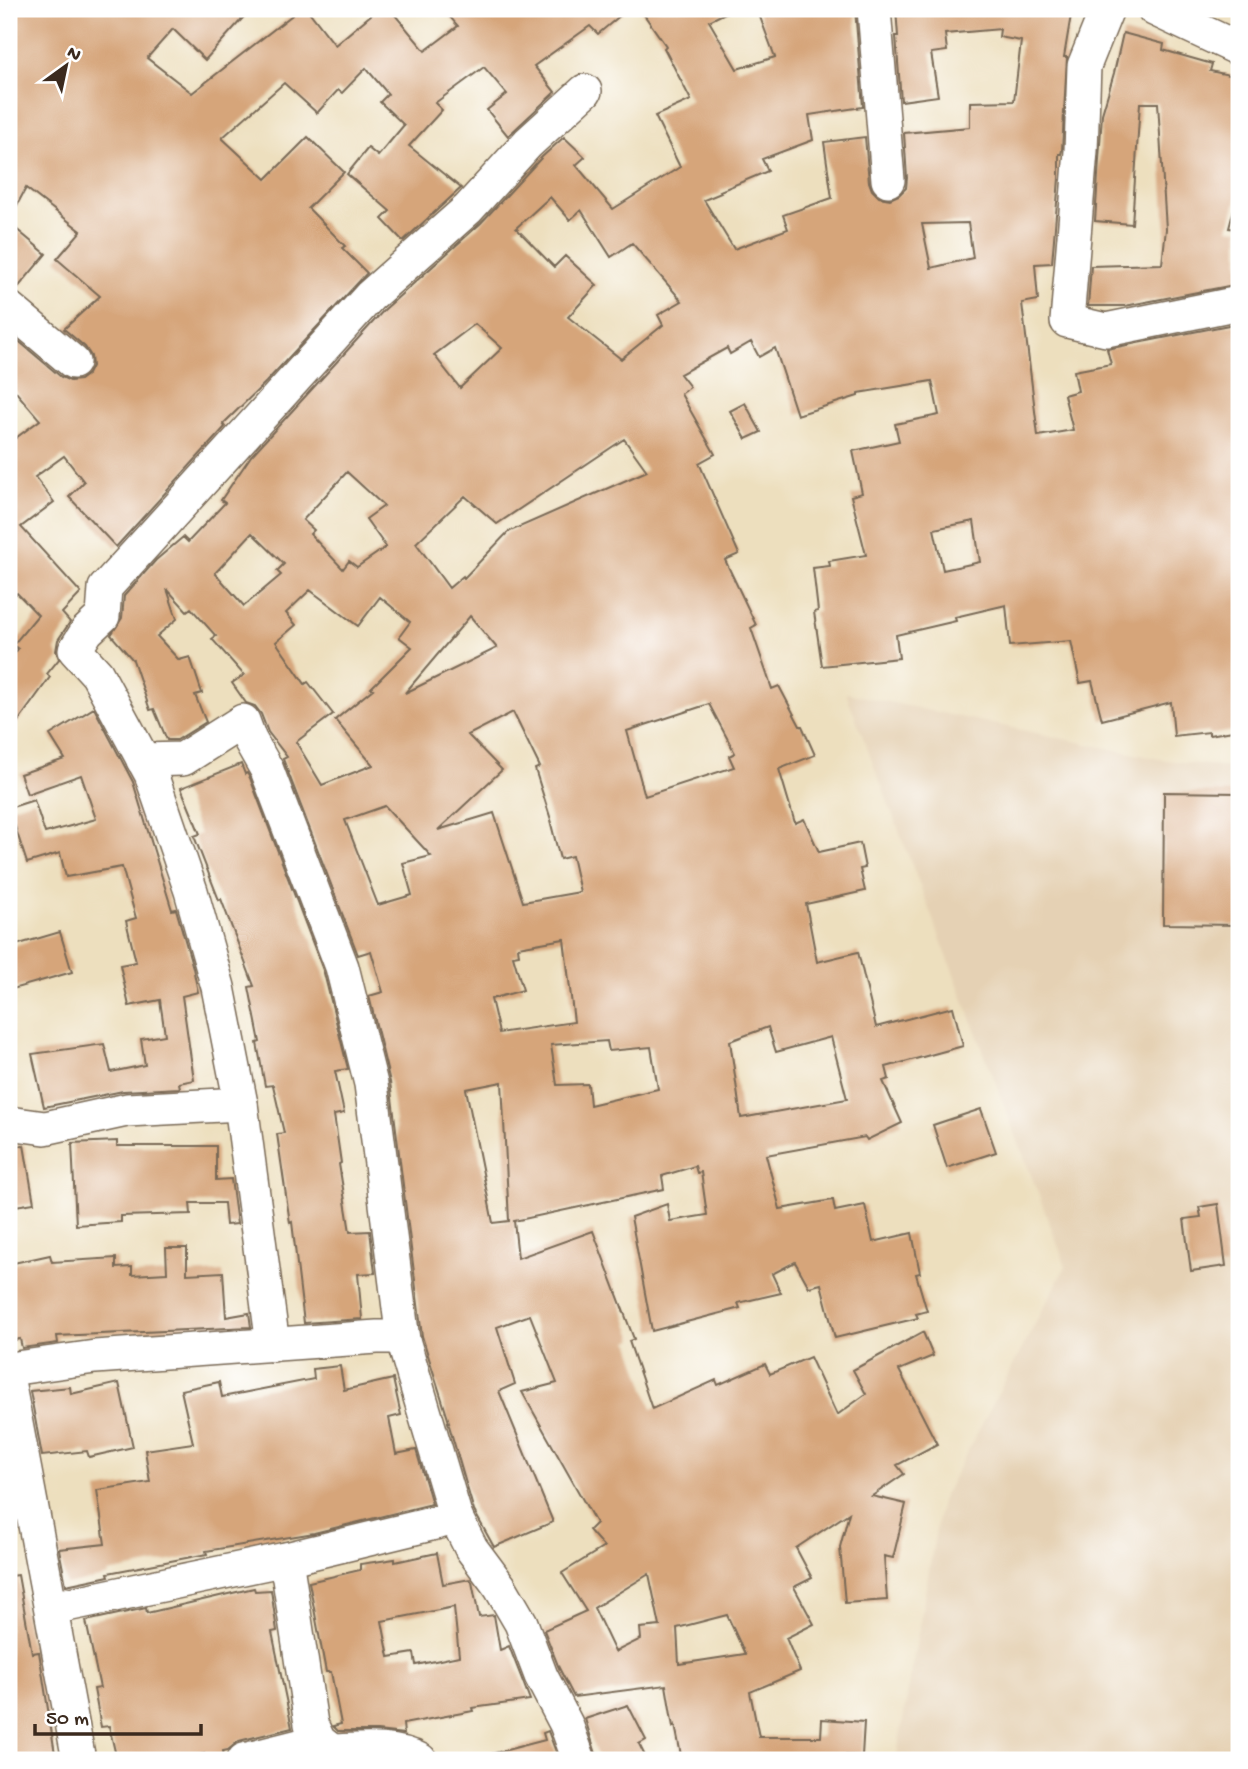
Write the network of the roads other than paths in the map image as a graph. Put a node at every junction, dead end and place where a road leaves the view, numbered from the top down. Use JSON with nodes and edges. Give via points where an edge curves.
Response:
{"nodes":[{"id":1,"x":874,"y":9,"type":"edge"},
{"id":2,"x":1107,"y":9,"type":"edge"},
{"id":3,"x":1154,"y":9,"type":"edge"},
{"id":4,"x":1239,"y":49,"type":"edge"},
{"id":5,"x":585,"y":91,"type":"dead end"},
{"id":6,"x":888,"y":180,"type":"dead end"},
{"id":7,"x":1239,"y":303,"type":"edge"},
{"id":8,"x":9,"y":308,"type":"edge"},
{"id":9,"x":73,"y":362,"type":"dead end"},
{"id":10,"x":143,"y":760,"type":"junction"},
{"id":11,"x":241,"y":1104,"type":"junction"},
{"id":12,"x":9,"y":1123,"type":"edge"},
{"id":13,"x":404,"y":1340,"type":"junction"},
{"id":14,"x":273,"y":1345,"type":"junction"},
{"id":15,"x":9,"y":1369,"type":"edge"},
{"id":16,"x":9,"y":1386,"type":"edge"},
{"id":17,"x":456,"y":1518,"type":"junction"},
{"id":18,"x":286,"y":1559,"type":"junction"},
{"id":19,"x":52,"y":1608,"type":"junction"},
{"id":20,"x":319,"y":1741,"type":"junction"},
{"id":21,"x":79,"y":1760,"type":"edge"},
{"id":22,"x":244,"y":1760,"type":"edge"},
{"id":23,"x":420,"y":1760,"type":"edge"},
{"id":24,"x":579,"y":1760,"type":"edge"}],
"edges":[{"from":1,"to":6,"type":"street"},
{"from":2,"to":7,"type":"street","via":[[1084,66],[1067,321],[1106,330]]},
{"from":3,"to":4,"type":"street"},
{"from":5,"to":10,"type":"street","via":[[528,143],[468,209],[370,296],[105,588],[103,616],[75,650],[97,674]]},
{"from":8,"to":9,"type":"street"},
{"from":10,"to":11,"type":"street","via":[[191,891],[218,987]]},
{"from":10,"to":13,"type":"street","via":[[183,759],[243,721],[267,770],[342,967],[371,1084]]},
{"from":11,"to":12,"type":"street","via":[[127,1110],[45,1128]]},
{"from":11,"to":14,"type":"street"},
{"from":13,"to":14,"type":"street","via":[[396,1336]]},
{"from":13,"to":17,"type":"street"},
{"from":14,"to":15,"type":"street","via":[[95,1357]]},
{"from":16,"to":19,"type":"street"},
{"from":17,"to":18,"type":"street"},
{"from":17,"to":24,"type":"street","via":[[521,1623]]},
{"from":18,"to":19,"type":"street"},
{"from":18,"to":20,"type":"street","via":[[311,1724]]},
{"from":19,"to":21,"type":"street"},
{"from":20,"to":22,"type":"street"},
{"from":20,"to":23,"type":"street","via":[[332,1751],[377,1750]]}]}
